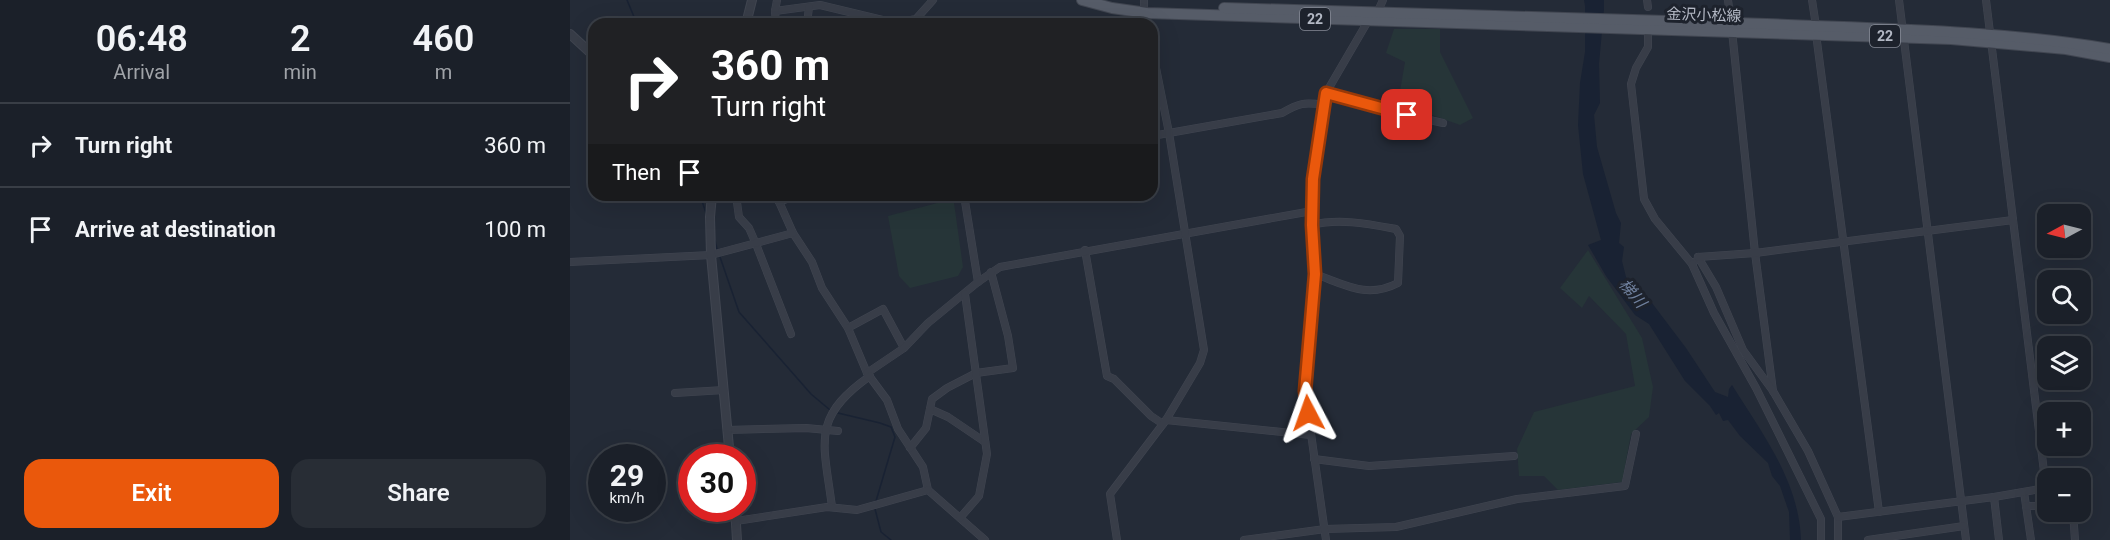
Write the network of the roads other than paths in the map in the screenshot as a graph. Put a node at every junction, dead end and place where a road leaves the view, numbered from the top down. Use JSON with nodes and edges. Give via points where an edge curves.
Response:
{"nodes":[{"id":1,"x":752,"y":0,"type":"edge"},
{"id":2,"x":777,"y":0,"type":"edge"},
{"id":3,"x":933,"y":0,"type":"edge"},
{"id":4,"x":1082,"y":0,"type":"edge"},
{"id":5,"x":1110,"y":0,"type":"edge"},
{"id":6,"x":1383,"y":0,"type":"edge"},
{"id":7,"x":1728,"y":0,"type":"edge"},
{"id":8,"x":1812,"y":0,"type":"edge"},
{"id":9,"x":1899,"y":0,"type":"edge"},
{"id":10,"x":1986,"y":0,"type":"edge"},
{"id":11,"x":809,"y":7,"type":"junction"},
{"id":12,"x":1146,"y":10,"type":"edge"},
{"id":13,"x":775,"y":11,"type":"junction"},
{"id":14,"x":1373,"y":17,"type":"junction"},
{"id":15,"x":748,"y":18,"type":"edge"},
{"id":16,"x":776,"y":18,"type":"edge"},
{"id":17,"x":808,"y":18,"type":"edge"},
{"id":18,"x":876,"y":18,"type":"edge"},
{"id":19,"x":917,"y":18,"type":"edge"},
{"id":20,"x":1731,"y":27,"type":"junction"},
{"id":21,"x":1816,"y":30,"type":"junction"},
{"id":22,"x":1903,"y":33,"type":"junction"},
{"id":23,"x":570,"y":34,"type":"edge"},
{"id":24,"x":1648,"y":36,"type":"dead end"},
{"id":25,"x":1991,"y":38,"type":"junction"},
{"id":26,"x":2110,"y":49,"type":"edge"},
{"id":27,"x":588,"y":50,"type":"edge"},
{"id":28,"x":2110,"y":57,"type":"edge"},
{"id":29,"x":1158,"y":78,"type":"edge"},
{"id":30,"x":1326,"y":93,"type":"junction"},
{"id":31,"x":1324,"y":105,"type":"junction"},
{"id":32,"x":1443,"y":123,"type":"dead end"},
{"id":33,"x":1169,"y":133,"type":"junction"},
{"id":34,"x":1158,"y":135,"type":"edge"},
{"id":35,"x":711,"y":201,"type":"edge"},
{"id":36,"x":737,"y":201,"type":"edge"},
{"id":37,"x":778,"y":201,"type":"edge"},
{"id":38,"x":965,"y":201,"type":"edge"},
{"id":39,"x":1312,"y":211,"type":"junction"},
{"id":40,"x":2013,"y":220,"type":"junction"},
{"id":41,"x":1312,"y":225,"type":"junction"},
{"id":42,"x":1927,"y":231,"type":"junction"},
{"id":43,"x":793,"y":233,"type":"junction"},
{"id":44,"x":1184,"y":233,"type":"junction"},
{"id":45,"x":1842,"y":241,"type":"junction"},
{"id":46,"x":756,"y":244,"type":"junction"},
{"id":47,"x":1085,"y":250,"type":"junction"},
{"id":48,"x":1755,"y":253,"type":"junction"},
{"id":49,"x":716,"y":254,"type":"junction"},
{"id":50,"x":1698,"y":257,"type":"junction"},
{"id":51,"x":570,"y":262,"type":"edge"},
{"id":52,"x":1692,"y":264,"type":"junction"},
{"id":53,"x":992,"y":272,"type":"junction"},
{"id":54,"x":1315,"y":274,"type":"junction"},
{"id":55,"x":978,"y":282,"type":"junction"},
{"id":56,"x":965,"y":294,"type":"junction"},
{"id":57,"x":848,"y":328,"type":"junction"},
{"id":58,"x":791,"y":334,"type":"dead end"},
{"id":59,"x":904,"y":348,"type":"junction"},
{"id":60,"x":976,"y":373,"type":"junction"},
{"id":61,"x":869,"y":374,"type":"junction"},
{"id":62,"x":724,"y":390,"type":"junction"},
{"id":63,"x":1773,"y":391,"type":"junction"},
{"id":64,"x":675,"y":393,"type":"dead end"},
{"id":65,"x":930,"y":409,"type":"junction"},
{"id":66,"x":1164,"y":422,"type":"junction"},
{"id":67,"x":826,"y":429,"type":"junction"},
{"id":68,"x":728,"y":430,"type":"junction"},
{"id":69,"x":838,"y":431,"type":"dead end"},
{"id":70,"x":1636,"y":434,"type":"dead end"},
{"id":71,"x":1311,"y":435,"type":"junction"},
{"id":72,"x":985,"y":442,"type":"junction"},
{"id":73,"x":729,"y":444,"type":"edge"},
{"id":74,"x":910,"y":448,"type":"junction"},
{"id":75,"x":1514,"y":456,"type":"dead end"},
{"id":76,"x":1314,"y":459,"type":"junction"},
{"id":77,"x":928,"y":490,"type":"junction"},
{"id":78,"x":2024,"y":492,"type":"junction"},
{"id":79,"x":1994,"y":497,"type":"junction"},
{"id":80,"x":1962,"y":501,"type":"junction"},
{"id":81,"x":2026,"y":506,"type":"junction"},
{"id":82,"x":2037,"y":506,"type":"edge"},
{"id":83,"x":832,"y":507,"type":"junction"},
{"id":84,"x":1880,"y":512,"type":"junction"},
{"id":85,"x":756,"y":518,"type":"edge"},
{"id":86,"x":960,"y":518,"type":"junction"},
{"id":87,"x":1838,"y":518,"type":"junction"},
{"id":88,"x":736,"y":522,"type":"edge"},
{"id":89,"x":2074,"y":522,"type":"edge"},
{"id":90,"x":1964,"y":526,"type":"junction"},
{"id":91,"x":1325,"y":529,"type":"junction"},
{"id":92,"x":737,"y":540,"type":"edge"},
{"id":93,"x":985,"y":540,"type":"edge"},
{"id":94,"x":1117,"y":540,"type":"edge"},
{"id":95,"x":1244,"y":540,"type":"edge"},
{"id":96,"x":1326,"y":540,"type":"edge"},
{"id":97,"x":1821,"y":540,"type":"edge"},
{"id":98,"x":1839,"y":540,"type":"edge"},
{"id":99,"x":1868,"y":540,"type":"edge"},
{"id":100,"x":1966,"y":540,"type":"edge"},
{"id":101,"x":1999,"y":540,"type":"edge"},
{"id":102,"x":2031,"y":540,"type":"edge"},
{"id":103,"x":2075,"y":540,"type":"edge"}],
"edges":[{"from":1,"to":15,"type":"street"},
{"from":2,"to":13,"type":"street"},
{"from":3,"to":19,"type":"street"},
{"from":4,"to":12,"type":"main road","name":"金沢小松線","number":"22","via":[[1112,8]]},
{"from":5,"to":12,"type":"main road","name":"金沢小松線","number":"22"},
{"from":6,"to":14,"type":"street"},
{"from":7,"to":20,"type":"street"},
{"from":8,"to":21,"type":"street"},
{"from":9,"to":22,"type":"street"},
{"from":10,"to":25,"type":"street"},
{"from":11,"to":13,"type":"street"},
{"from":11,"to":17,"type":"street"},
{"from":11,"to":18,"type":"street","via":[[820,5]]},
{"from":12,"to":14,"type":"main road","name":"金沢小松線","number":"22"},
{"from":13,"to":16,"type":"street"},
{"from":14,"to":20,"type":"main road","name":"金沢小松線","number":"22"},
{"from":14,"to":30,"type":"street"},
{"from":20,"to":21,"type":"main road","name":"金沢小松線","number":"22"},
{"from":20,"to":48,"type":"street"},
{"from":21,"to":22,"type":"main road","name":"金沢小松線","number":"22"},
{"from":21,"to":45,"type":"street"},
{"from":22,"to":25,"type":"main road","name":"金沢小松線","number":"22"},
{"from":22,"to":42,"type":"street"},
{"from":23,"to":27,"type":"street"},
{"from":24,"to":52,"type":"street","via":[[1648,47],[1631,84],[1644,198],[1655,219]]},
{"from":25,"to":26,"type":"main road","name":"金沢小松線","number":"22"},
{"from":25,"to":28,"type":"main road","name":"金沢小松線","number":"22"},
{"from":25,"to":40,"type":"street"},
{"from":29,"to":33,"type":"street"},
{"from":30,"to":31,"type":"street"},
{"from":30,"to":32,"type":"street"},
{"from":31,"to":33,"type":"street","via":[[1307,102],[1282,113]]},
{"from":31,"to":39,"type":"street"},
{"from":33,"to":34,"type":"street"},
{"from":33,"to":44,"type":"street"},
{"from":35,"to":49,"type":"street"},
{"from":36,"to":46,"type":"street","via":[[739,217]]},
{"from":37,"to":43,"type":"street"},
{"from":38,"to":55,"type":"street"},
{"from":39,"to":41,"type":"street"},
{"from":39,"to":44,"type":"street"},
{"from":40,"to":42,"type":"street"},
{"from":40,"to":78,"type":"street","via":[[2046,488]]},
{"from":41,"to":54,"type":"street"},
{"from":41,"to":54,"type":"street","via":[[1328,221],[1385,227],[1396,229],[1400,236],[1398,283],[1385,290],[1369,292]]},
{"from":42,"to":45,"type":"street"},
{"from":42,"to":80,"type":"street"},
{"from":43,"to":46,"type":"street"},
{"from":43,"to":57,"type":"street"},
{"from":44,"to":47,"type":"street"},
{"from":44,"to":66,"type":"street","via":[[1204,350]]},
{"from":45,"to":48,"type":"street"},
{"from":45,"to":84,"type":"street"},
{"from":46,"to":49,"type":"street"},
{"from":46,"to":58,"type":"street"},
{"from":47,"to":53,"type":"street","via":[[1000,267]]},
{"from":47,"to":66,"type":"street","via":[[1107,376],[1151,416]]},
{"from":48,"to":50,"type":"street"},
{"from":48,"to":63,"type":"street"},
{"from":49,"to":51,"type":"street"},
{"from":49,"to":62,"type":"street"},
{"from":50,"to":52,"type":"street"},
{"from":50,"to":63,"type":"street","via":[[1716,287],[1743,350]]},
{"from":52,"to":97,"type":"street","via":[[1821,519]]},
{"from":53,"to":55,"type":"street"},
{"from":53,"to":60,"type":"street","via":[[1013,368]]},
{"from":54,"to":71,"type":"street","via":[[1305,391]]},
{"from":55,"to":56,"type":"street"},
{"from":56,"to":59,"type":"street"},
{"from":56,"to":60,"type":"street"},
{"from":57,"to":59,"type":"street","via":[[883,309]]},
{"from":57,"to":61,"type":"street"},
{"from":59,"to":61,"type":"street"},
{"from":60,"to":65,"type":"street","via":[[932,399]]},
{"from":60,"to":72,"type":"street"},
{"from":61,"to":67,"type":"street","via":[[833,411]]},
{"from":61,"to":74,"type":"street","via":[[887,400]]},
{"from":62,"to":64,"type":"street"},
{"from":62,"to":68,"type":"street"},
{"from":63,"to":87,"type":"street","via":[[1808,451]]},
{"from":65,"to":72,"type":"street"},
{"from":65,"to":74,"type":"street","via":[[926,428]]},
{"from":66,"to":71,"type":"street"},
{"from":66,"to":94,"type":"street","via":[[1110,494]]},
{"from":67,"to":68,"type":"street"},
{"from":67,"to":69,"type":"street"},
{"from":67,"to":83,"type":"street","via":[[824,443]]},
{"from":68,"to":73,"type":"street"},
{"from":70,"to":91,"type":"street","via":[[1624,486],[1517,499],[1396,527]]},
{"from":71,"to":76,"type":"street"},
{"from":72,"to":86,"type":"street","via":[[987,454],[979,496]]},
{"from":74,"to":77,"type":"street","via":[[922,467]]},
{"from":75,"to":76,"type":"street","via":[[1370,466]]},
{"from":76,"to":91,"type":"street"},
{"from":77,"to":83,"type":"street","via":[[857,510]]},
{"from":77,"to":86,"type":"street"},
{"from":78,"to":79,"type":"street"},
{"from":78,"to":81,"type":"street"},
{"from":79,"to":80,"type":"street"},
{"from":79,"to":101,"type":"street"},
{"from":80,"to":84,"type":"street"},
{"from":80,"to":90,"type":"street"},
{"from":81,"to":82,"type":"street"},
{"from":81,"to":102,"type":"street"},
{"from":83,"to":85,"type":"street"},
{"from":84,"to":87,"type":"street"},
{"from":86,"to":93,"type":"street"},
{"from":87,"to":98,"type":"street"},
{"from":88,"to":92,"type":"street"},
{"from":89,"to":103,"type":"street"},
{"from":90,"to":99,"type":"street"},
{"from":90,"to":100,"type":"street"},
{"from":91,"to":95,"type":"street"},
{"from":91,"to":96,"type":"street"}]}
